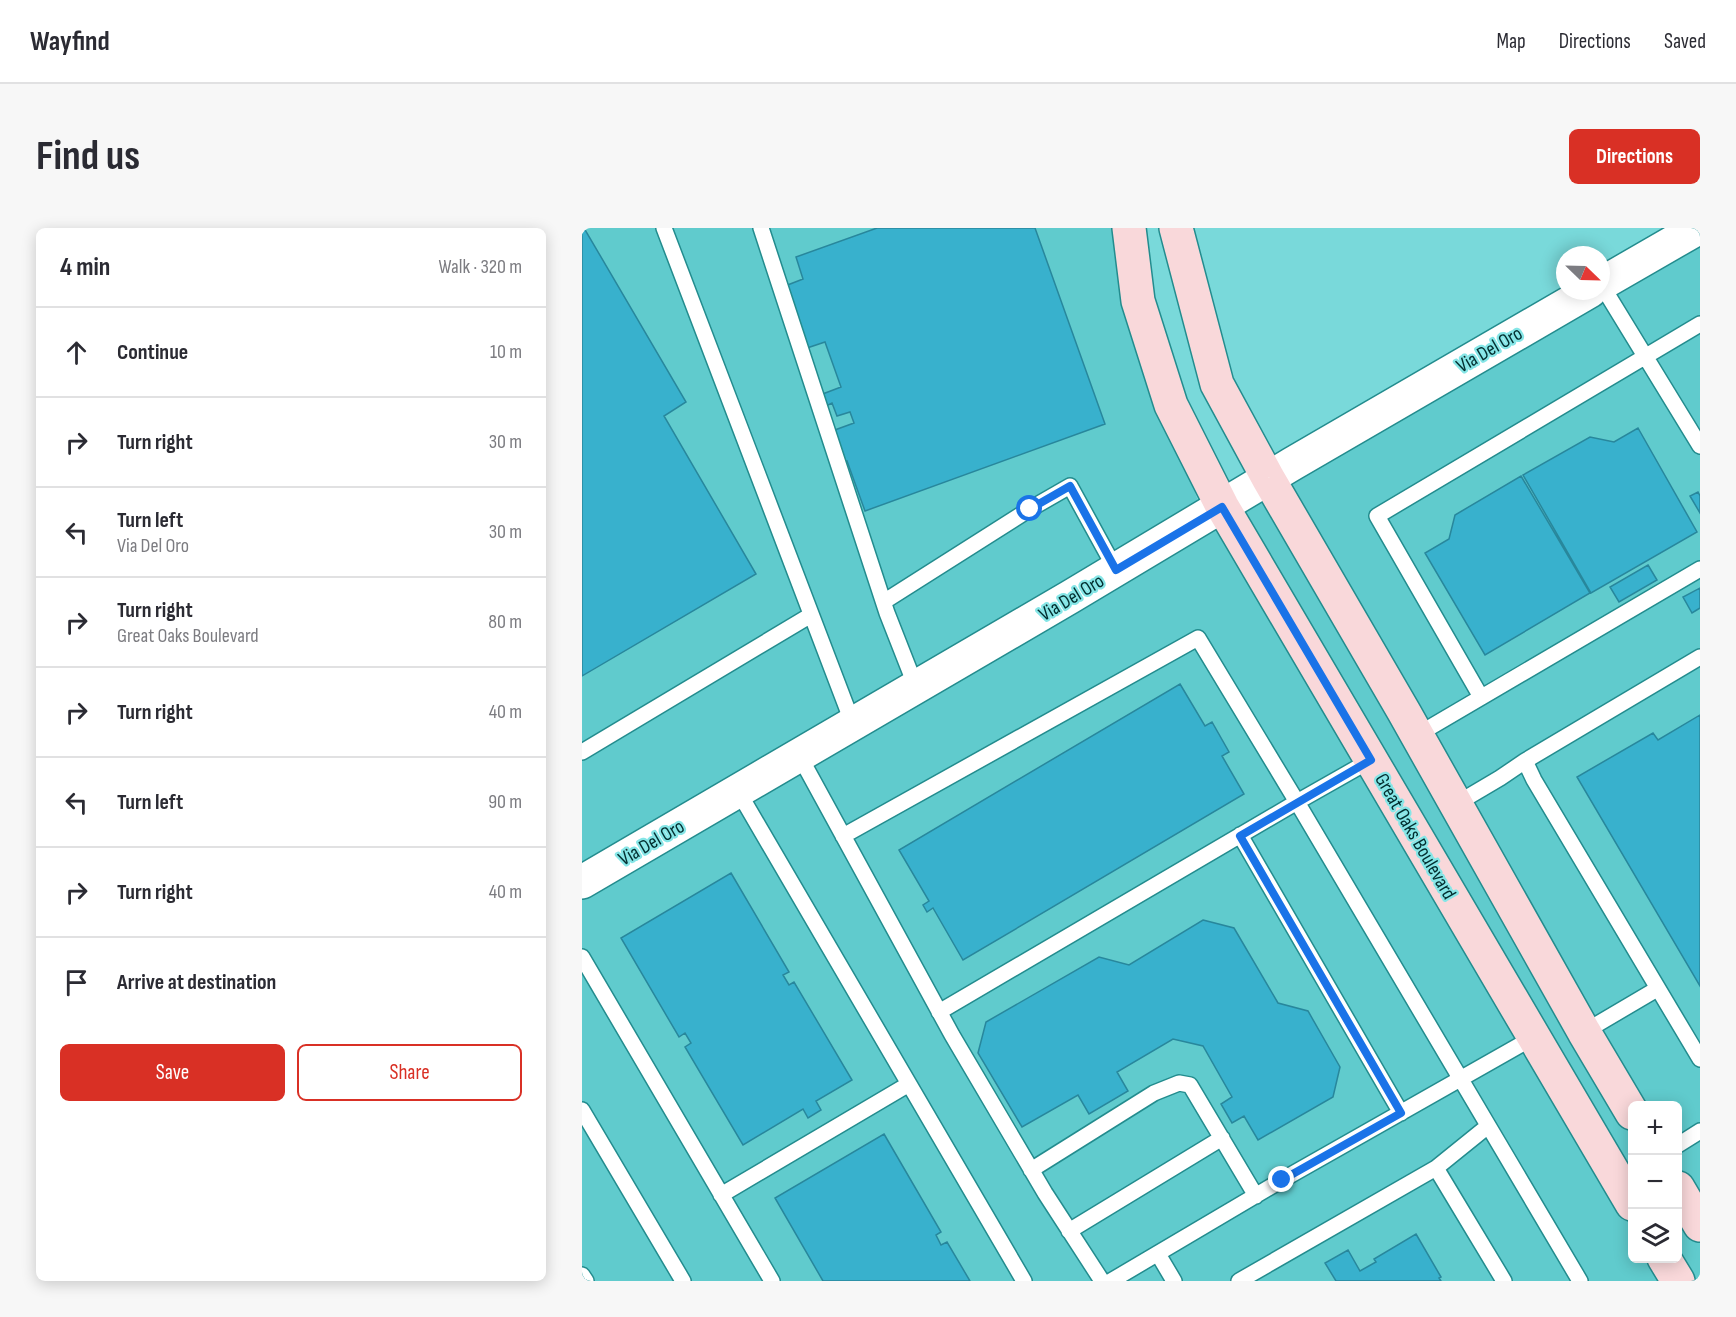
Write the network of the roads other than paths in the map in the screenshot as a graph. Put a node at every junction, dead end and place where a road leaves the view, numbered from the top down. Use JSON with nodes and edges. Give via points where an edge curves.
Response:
{"nodes":[{"id":1,"x":664,"y":228,"type":"edge"},
{"id":2,"x":761,"y":228,"type":"edge"},
{"id":3,"x":1129,"y":228,"type":"edge"},
{"id":4,"x":1176,"y":228,"type":"edge"},
{"id":5,"x":1698,"y":228,"type":"edge"},
{"id":6,"x":1610,"y":279,"type":"edge"},
{"id":7,"x":1610,"y":299,"type":"edge"},
{"id":8,"x":1575,"y":300,"type":"edge"},
{"id":9,"x":1700,"y":324,"type":"edge"},
{"id":10,"x":1646,"y":357,"type":"junction"},
{"id":11,"x":1700,"y":446,"type":"edge"},
{"id":12,"x":1268,"y":478,"type":"junction"},
{"id":13,"x":1222,"y":507,"type":"junction"},
{"id":14,"x":1700,"y":569,"type":"edge"},
{"id":15,"x":1116,"y":570,"type":"junction"},
{"id":16,"x":885,"y":601,"type":"junction"},
{"id":17,"x":811,"y":615,"type":"junction"},
{"id":18,"x":1700,"y":657,"type":"edge"},
{"id":19,"x":916,"y":687,"type":"junction"},
{"id":20,"x":1481,"y":697,"type":"junction"},
{"id":21,"x":853,"y":724,"type":"junction"},
{"id":22,"x":1417,"y":735,"type":"junction"},
{"id":23,"x":582,"y":752,"type":"edge"},
{"id":24,"x":799,"y":755,"type":"junction"},
{"id":25,"x":1371,"y":760,"type":"junction"},
{"id":26,"x":1524,"y":761,"type":"junction"},
{"id":27,"x":738,"y":791,"type":"junction"},
{"id":28,"x":1297,"y":802,"type":"junction"},
{"id":29,"x":1456,"y":804,"type":"junction"},
{"id":30,"x":843,"y":836,"type":"junction"},
{"id":31,"x":1240,"y":836,"type":"junction"},
{"id":32,"x":582,"y":882,"type":"edge"},
{"id":33,"x":582,"y":957,"type":"edge"},
{"id":34,"x":1657,"y":989,"type":"junction"},
{"id":35,"x":939,"y":1012,"type":"junction"},
{"id":36,"x":1584,"y":1032,"type":"junction"},
{"id":37,"x":1534,"y":1037,"type":"junction"},
{"id":38,"x":1700,"y":1059,"type":"edge"},
{"id":39,"x":1460,"y":1079,"type":"junction"},
{"id":40,"x":909,"y":1084,"type":"junction"},
{"id":41,"x":1628,"y":1106,"type":"edge"},
{"id":42,"x":582,"y":1110,"type":"edge"},
{"id":43,"x":1401,"y":1113,"type":"junction"},
{"id":44,"x":1488,"y":1126,"type":"junction"},
{"id":45,"x":1700,"y":1131,"type":"edge"},
{"id":46,"x":1222,"y":1138,"type":"junction"},
{"id":47,"x":1682,"y":1142,"type":"edge"},
{"id":48,"x":1436,"y":1167,"type":"junction"},
{"id":49,"x":1031,"y":1170,"type":"junction"},
{"id":50,"x":721,"y":1195,"type":"junction"},
{"id":51,"x":1256,"y":1196,"type":"junction"},
{"id":52,"x":1682,"y":1196,"type":"edge"},
{"id":53,"x":1628,"y":1197,"type":"edge"},
{"id":54,"x":1700,"y":1225,"type":"edge"},
{"id":55,"x":1069,"y":1231,"type":"junction"},
{"id":56,"x":1158,"y":1254,"type":"junction"},
{"id":57,"x":1667,"y":1263,"type":"edge"},
{"id":58,"x":582,"y":1275,"type":"edge"},
{"id":59,"x":586,"y":1281,"type":"edge"},
{"id":60,"x":683,"y":1281,"type":"edge"},
{"id":61,"x":772,"y":1281,"type":"edge"},
{"id":62,"x":1024,"y":1281,"type":"edge"},
{"id":63,"x":1102,"y":1281,"type":"edge"},
{"id":64,"x":1111,"y":1281,"type":"edge"},
{"id":65,"x":1174,"y":1281,"type":"edge"},
{"id":66,"x":1239,"y":1281,"type":"edge"},
{"id":67,"x":1504,"y":1281,"type":"edge"},
{"id":68,"x":1580,"y":1281,"type":"edge"},
{"id":69,"x":1678,"y":1281,"type":"edge"}],
"edges":[{"from":1,"to":17,"type":"lane"},
{"from":2,"to":16,"type":"lane"},
{"from":3,"to":13,"type":"main road","name":"Great Oaks Boulevard","via":[[1138,301],[1171,405]]},
{"from":4,"to":12,"type":"main road","via":[[1217,384]]},
{"from":5,"to":6,"type":"street"},
{"from":7,"to":10,"type":"lane"},
{"from":8,"to":12,"type":"street","name":"Via Del Oro"},
{"from":9,"to":10,"type":"lane"},
{"from":10,"to":11,"type":"lane"},
{"from":10,"to":20,"type":"lane","via":[[1377,516]]},
{"from":12,"to":13,"type":"street","name":"Via Del Oro"},
{"from":12,"to":22,"type":"main road"},
{"from":13,"to":15,"type":"street","name":"Via Del Oro"},
{"from":13,"to":25,"type":"main road","name":"Great Oaks Boulevard"},
{"from":14,"to":20,"type":"lane"},
{"from":15,"to":16,"type":"lane","via":[[1070,486]]},
{"from":15,"to":19,"type":"street","name":"Via Del Oro"},
{"from":16,"to":19,"type":"lane"},
{"from":17,"to":21,"type":"lane"},
{"from":17,"to":23,"type":"lane"},
{"from":18,"to":26,"type":"lane"},
{"from":19,"to":21,"type":"street","name":"Via Del Oro"},
{"from":20,"to":22,"type":"lane"},
{"from":21,"to":24,"type":"street","name":"Via Del Oro"},
{"from":22,"to":29,"type":"main road"},
{"from":24,"to":27,"type":"street","name":"Via Del Oro"},
{"from":24,"to":30,"type":"lane"},
{"from":25,"to":28,"type":"lane"},
{"from":25,"to":37,"type":"main road","name":"Great Oaks Boulevard"},
{"from":26,"to":29,"type":"lane"},
{"from":26,"to":34,"type":"lane"},
{"from":27,"to":32,"type":"street","name":"Via Del Oro"},
{"from":27,"to":40,"type":"lane"},
{"from":28,"to":30,"type":"lane","via":[[1198,638]]},
{"from":28,"to":31,"type":"lane"},
{"from":28,"to":39,"type":"lane"},
{"from":29,"to":36,"type":"main road"},
{"from":30,"to":35,"type":"lane"},
{"from":31,"to":35,"type":"lane"},
{"from":31,"to":43,"type":"lane"},
{"from":33,"to":50,"type":"lane"},
{"from":34,"to":36,"type":"lane"},
{"from":34,"to":38,"type":"lane"},
{"from":35,"to":49,"type":"lane"},
{"from":36,"to":37,"type":"main road"},
{"from":36,"to":41,"type":"main road"},
{"from":37,"to":39,"type":"lane"},
{"from":37,"to":53,"type":"main road","name":"Great Oaks Boulevard"},
{"from":39,"to":43,"type":"lane"},
{"from":39,"to":44,"type":"lane"},
{"from":40,"to":50,"type":"lane"},
{"from":40,"to":62,"type":"lane"},
{"from":42,"to":60,"type":"lane"},
{"from":43,"to":51,"type":"lane"},
{"from":44,"to":48,"type":"lane"},
{"from":44,"to":68,"type":"lane"},
{"from":45,"to":47,"type":"lane"},
{"from":46,"to":49,"type":"lane","via":[[1190,1085],[1179,1083],[1154,1093]]},
{"from":46,"to":51,"type":"lane"},
{"from":46,"to":55,"type":"lane"},
{"from":48,"to":66,"type":"lane"},
{"from":48,"to":67,"type":"lane"},
{"from":49,"to":55,"type":"lane"},
{"from":50,"to":61,"type":"lane"},
{"from":51,"to":56,"type":"lane"},
{"from":52,"to":54,"type":"main road"},
{"from":55,"to":63,"type":"lane"},
{"from":56,"to":64,"type":"lane"},
{"from":56,"to":65,"type":"lane"},
{"from":57,"to":69,"type":"main road"},
{"from":58,"to":59,"type":"lane"}]}
